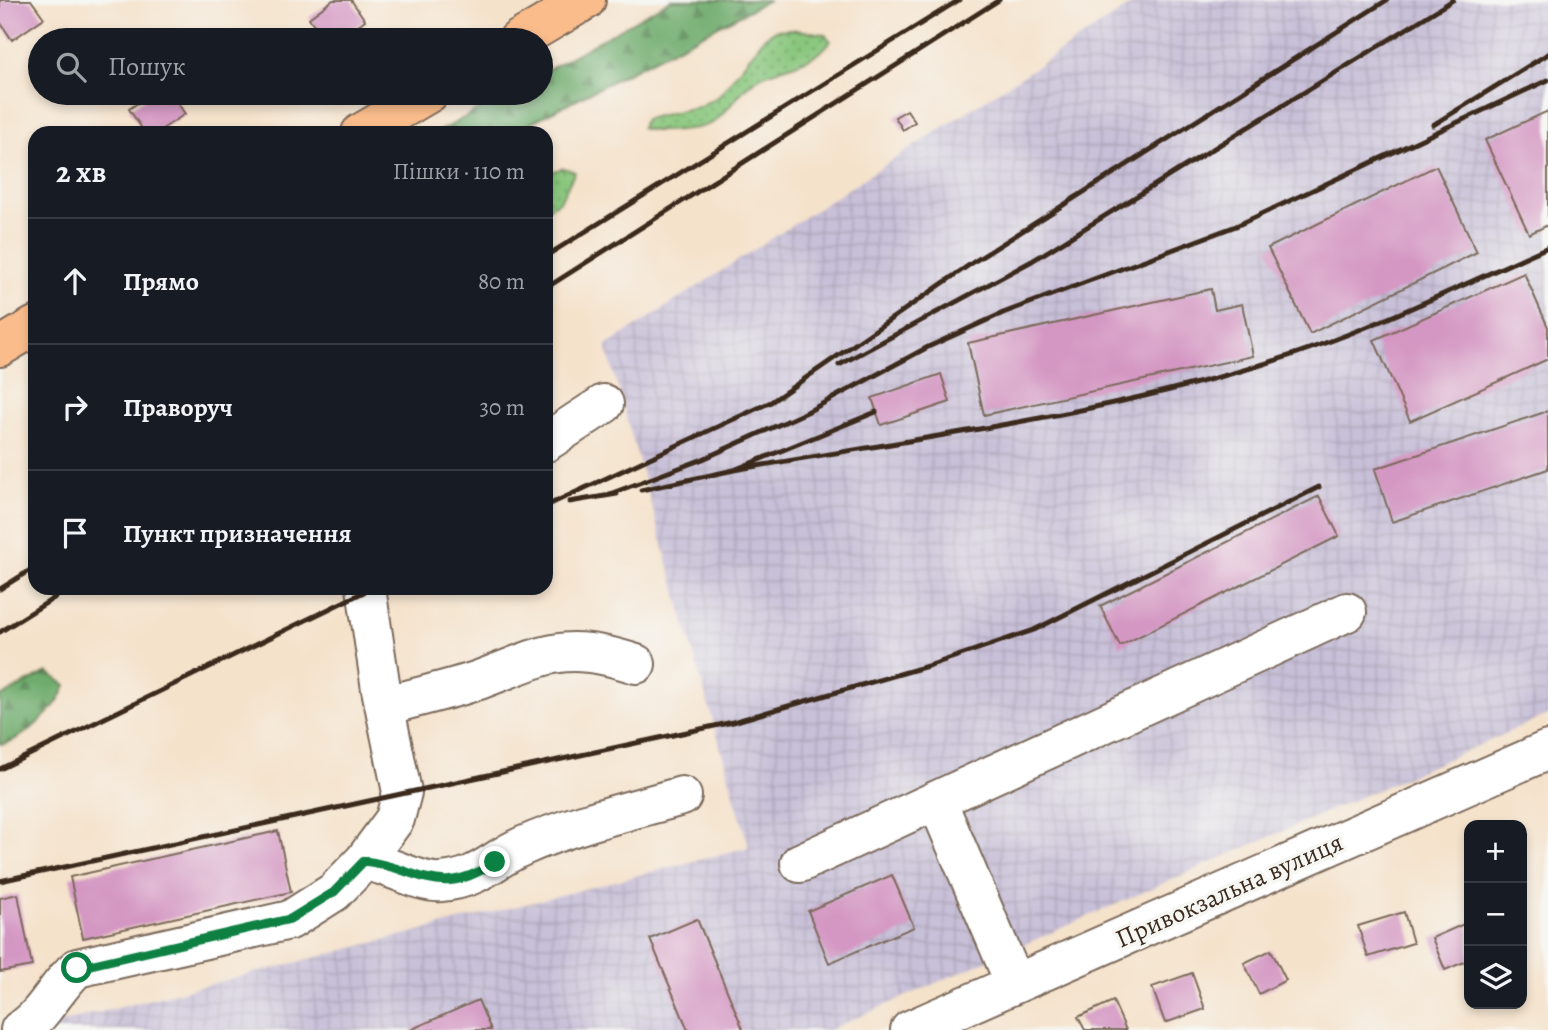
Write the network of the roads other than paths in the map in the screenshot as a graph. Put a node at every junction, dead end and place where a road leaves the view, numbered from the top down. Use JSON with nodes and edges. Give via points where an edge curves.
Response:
{"nodes":[{"id":1,"x":586,"y":0,"type":"edge"},
{"id":2,"x":538,"y":28,"type":"edge"},
{"id":3,"x":409,"y":105,"type":"edge"},
{"id":4,"x":373,"y":126,"type":"edge"},
{"id":5,"x":28,"y":330,"type":"edge"},
{"id":6,"x":0,"y":347,"type":"edge"},
{"id":7,"x":604,"y":404,"type":"dead end"},
{"id":8,"x":553,"y":437,"type":"edge"},
{"id":9,"x":367,"y":595,"type":"edge"},
{"id":10,"x":1347,"y":612,"type":"dead end"},
{"id":11,"x":636,"y":664,"type":"dead end"},
{"id":12,"x":384,"y":706,"type":"junction"},
{"id":13,"x":1548,"y":750,"type":"edge"},
{"id":14,"x":682,"y":796,"type":"dead end"},
{"id":15,"x":937,"y":801,"type":"junction"},
{"id":16,"x":364,"y":861,"type":"junction"},
{"id":17,"x":800,"y":863,"type":"dead end"},
{"id":18,"x":1015,"y":984,"type":"junction"},
{"id":19,"x":20,"y":1030,"type":"edge"},
{"id":20,"x":910,"y":1030,"type":"edge"}],
"edges":[{"from":1,"to":2,"type":"main road"},
{"from":3,"to":4,"type":"main road"},
{"from":5,"to":6,"type":"main road"},
{"from":7,"to":8,"type":"street"},
{"from":9,"to":12,"type":"street"},
{"from":10,"to":15,"type":"street"},
{"from":11,"to":12,"type":"street","via":[[573,650],[536,656],[478,680]]},
{"from":12,"to":16,"type":"street","via":[[402,792],[396,819]]},
{"from":13,"to":18,"type":"street","name":"Привокзальна вулиця"},
{"from":14,"to":16,"type":"street","via":[[521,847],[474,877],[438,883]]},
{"from":15,"to":17,"type":"street"},
{"from":15,"to":18,"type":"street"},
{"from":16,"to":19,"type":"street","via":[[334,892],[290,919],[77,968]]},
{"from":18,"to":20,"type":"street","name":"Привокзальна вулиця"}]}
